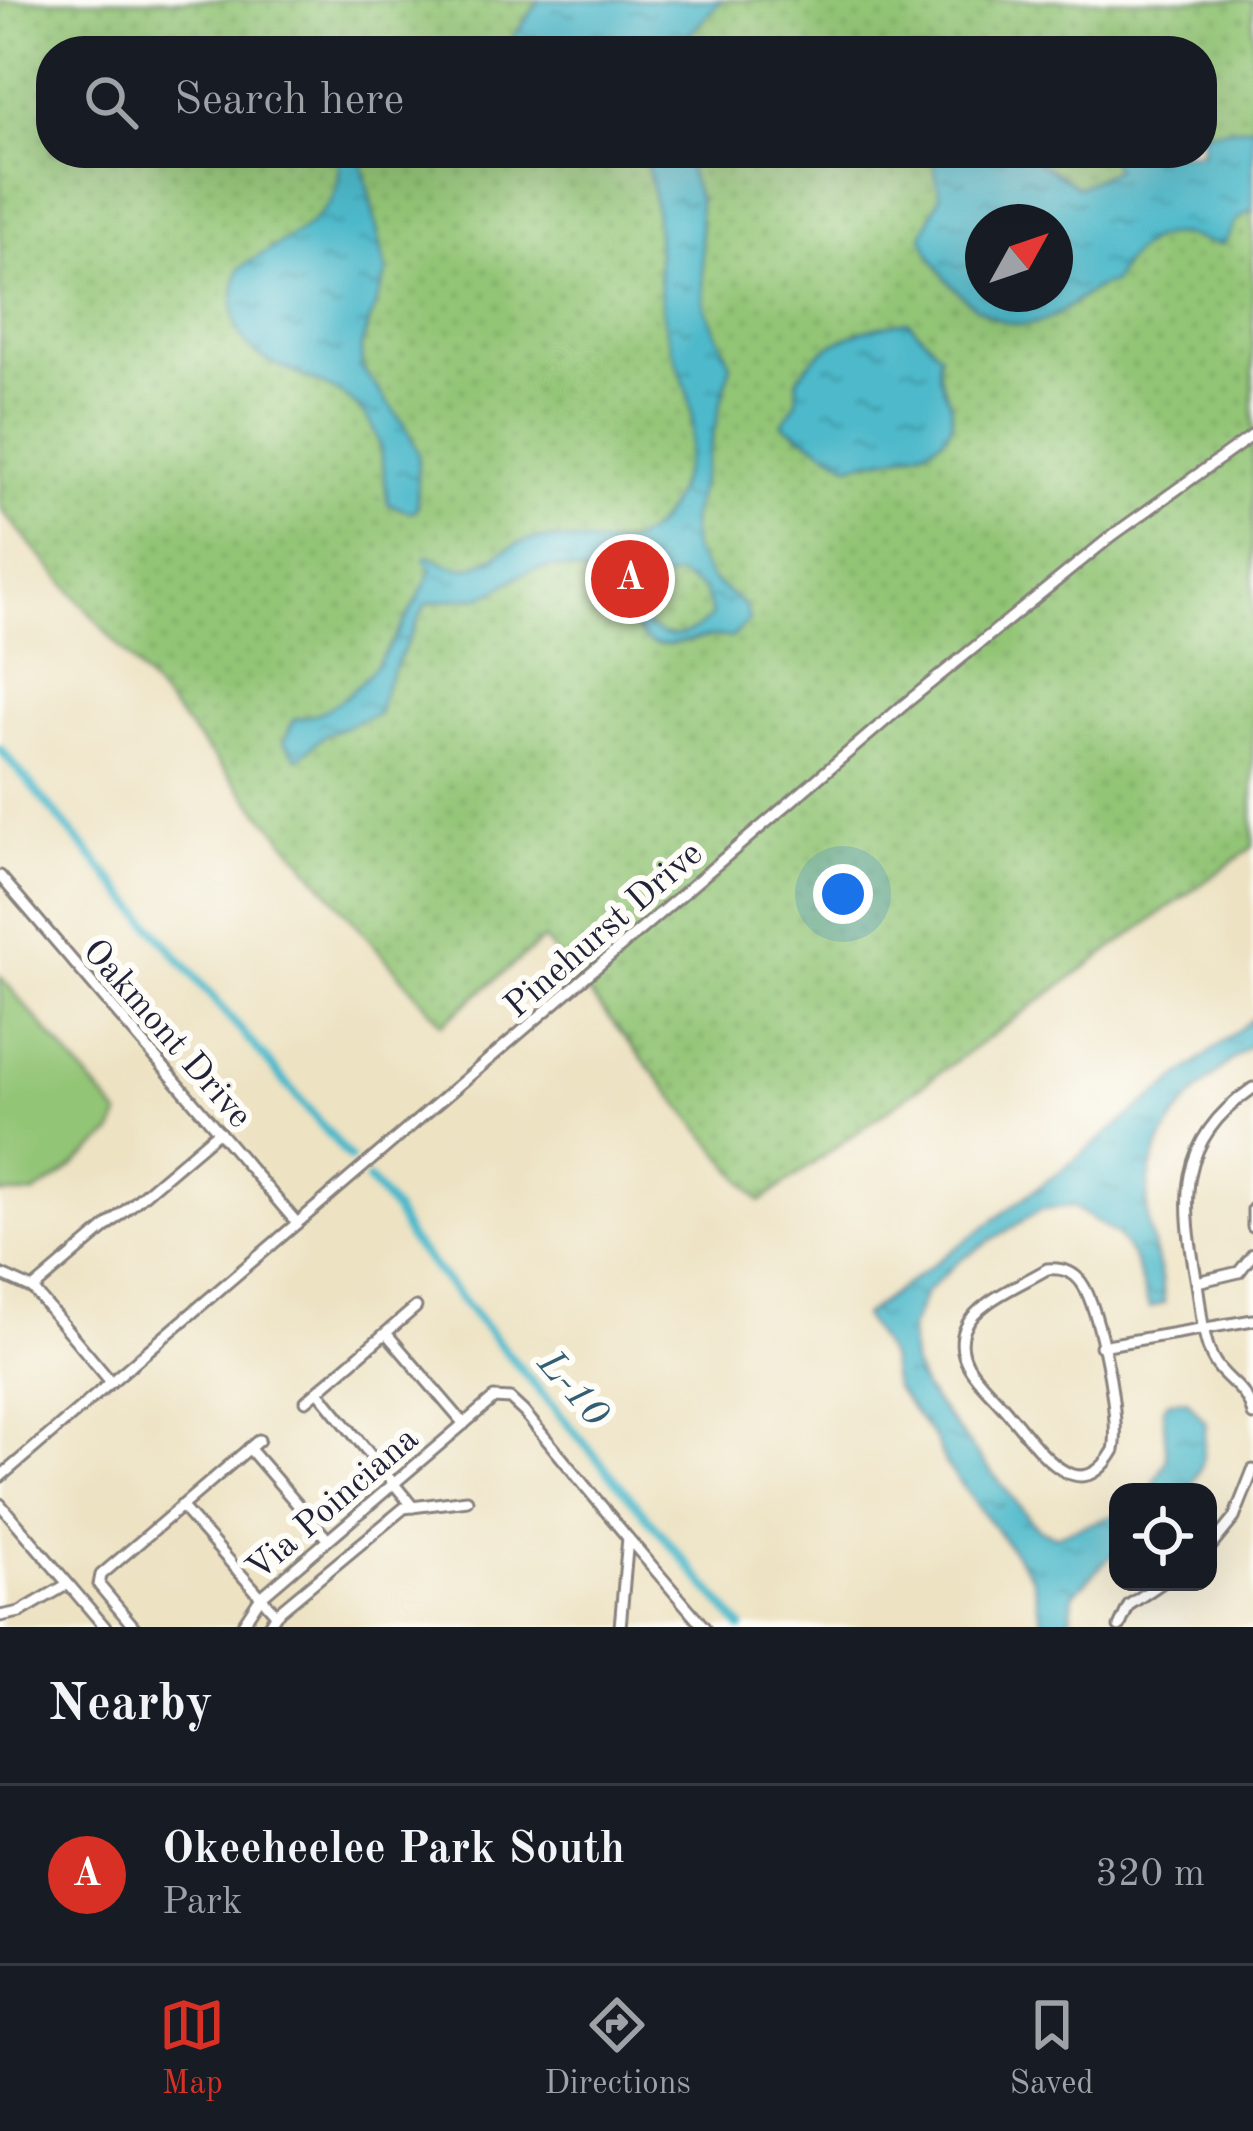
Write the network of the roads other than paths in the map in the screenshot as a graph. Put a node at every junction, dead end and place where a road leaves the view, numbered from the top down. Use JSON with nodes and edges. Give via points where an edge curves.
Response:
{"nodes":[{"id":1,"x":1253,"y":435,"type":"edge"},
{"id":2,"x":0,"y":876,"type":"edge"},
{"id":3,"x":1253,"y":1088,"type":"edge"},
{"id":4,"x":219,"y":1131,"type":"junction"},
{"id":5,"x":1253,"y":1209,"type":"edge"},
{"id":6,"x":297,"y":1223,"type":"junction"},
{"id":7,"x":1253,"y":1227,"type":"edge"},
{"id":8,"x":1253,"y":1254,"type":"edge"},
{"id":9,"x":0,"y":1274,"type":"edge"},
{"id":10,"x":1197,"y":1282,"type":"junction"},
{"id":11,"x":33,"y":1289,"type":"junction"},
{"id":12,"x":416,"y":1306,"type":"dead end"},
{"id":13,"x":1253,"y":1320,"type":"edge"},
{"id":14,"x":1205,"y":1328,"type":"junction"},
{"id":15,"x":386,"y":1333,"type":"junction"},
{"id":16,"x":1101,"y":1346,"type":"junction"},
{"id":17,"x":111,"y":1382,"type":"junction"},
{"id":18,"x":318,"y":1391,"type":"junction"},
{"id":19,"x":306,"y":1401,"type":"dead end"},
{"id":20,"x":1253,"y":1415,"type":"edge"},
{"id":21,"x":464,"y":1424,"type":"junction"},
{"id":22,"x":1253,"y":1471,"type":"edge"},
{"id":23,"x":0,"y":1478,"type":"edge"},
{"id":24,"x":396,"y":1482,"type":"junction"},
{"id":25,"x":467,"y":1500,"type":"dead end"},
{"id":26,"x":0,"y":1504,"type":"edge"},
{"id":27,"x":181,"y":1507,"type":"junction"},
{"id":28,"x":413,"y":1507,"type":"junction"},
{"id":29,"x":628,"y":1538,"type":"junction"},
{"id":30,"x":1217,"y":1539,"type":"edge"},
{"id":31,"x":328,"y":1540,"type":"junction"},
{"id":32,"x":68,"y":1584,"type":"junction"},
{"id":33,"x":1150,"y":1591,"type":"edge"},
{"id":34,"x":260,"y":1598,"type":"junction"},
{"id":35,"x":275,"y":1614,"type":"junction"},
{"id":36,"x":0,"y":1616,"type":"edge"},
{"id":37,"x":105,"y":1627,"type":"edge"},
{"id":38,"x":134,"y":1627,"type":"edge"},
{"id":39,"x":241,"y":1627,"type":"edge"},
{"id":40,"x":268,"y":1627,"type":"edge"},
{"id":41,"x":620,"y":1627,"type":"edge"},
{"id":42,"x":704,"y":1627,"type":"edge"},
{"id":43,"x":1119,"y":1627,"type":"edge"}],
"edges":[{"from":1,"to":6,"type":"street","name":"Pinehurst Drive","via":[[906,703]]},
{"from":2,"to":4,"type":"street","name":"Oakmont Drive"},
{"from":3,"to":10,"type":"street","via":[[1214,1122],[1192,1164],[1185,1210]]},
{"from":4,"to":6,"type":"street","name":"Oakmont Drive"},
{"from":4,"to":11,"type":"street"},
{"from":5,"to":7,"type":"street"},
{"from":6,"to":17,"type":"street","name":"Pinehurst Drive"},
{"from":8,"to":10,"type":"street","via":[[1233,1275]]},
{"from":9,"to":11,"type":"street"},
{"from":10,"to":14,"type":"street"},
{"from":11,"to":17,"type":"street"},
{"from":12,"to":15,"type":"street"},
{"from":13,"to":14,"type":"street"},
{"from":14,"to":16,"type":"street"},
{"from":14,"to":20,"type":"street","via":[[1213,1358],[1244,1389]]},
{"from":15,"to":18,"type":"street"},
{"from":15,"to":21,"type":"street"},
{"from":16,"to":16,"type":"street","via":[[1116,1444],[1104,1464],[1070,1474],[1048,1460],[973,1371],[962,1345],[974,1314],[1053,1268],[1083,1285]]},
{"from":17,"to":23,"type":"street","name":"Pinehurst Drive"},
{"from":18,"to":19,"type":"street"},
{"from":18,"to":24,"type":"street"},
{"from":21,"to":24,"type":"street","name":"Via Poinciana"},
{"from":21,"to":29,"type":"street","name":"Via Poinciana","via":[[494,1398],[511,1400]]},
{"from":22,"to":30,"type":"street"},
{"from":24,"to":28,"type":"street"},
{"from":24,"to":31,"type":"street","name":"Via Poinciana"},
{"from":25,"to":28,"type":"street"},
{"from":26,"to":32,"type":"street"},
{"from":27,"to":31,"type":"street","via":[[254,1444]]},
{"from":27,"to":34,"type":"street"},
{"from":27,"to":38,"type":"street","via":[[98,1580]]},
{"from":28,"to":35,"type":"street","via":[[388,1518]]},
{"from":29,"to":41,"type":"street"},
{"from":29,"to":42,"type":"street","name":"Via Poinciana"},
{"from":31,"to":34,"type":"street","name":"Via Poinciana"},
{"from":32,"to":36,"type":"street"},
{"from":32,"to":37,"type":"street"},
{"from":33,"to":43,"type":"street","via":[[1129,1605]]},
{"from":34,"to":35,"type":"street"},
{"from":34,"to":39,"type":"street","name":"Via Poinciana"},
{"from":35,"to":40,"type":"street"}]}
